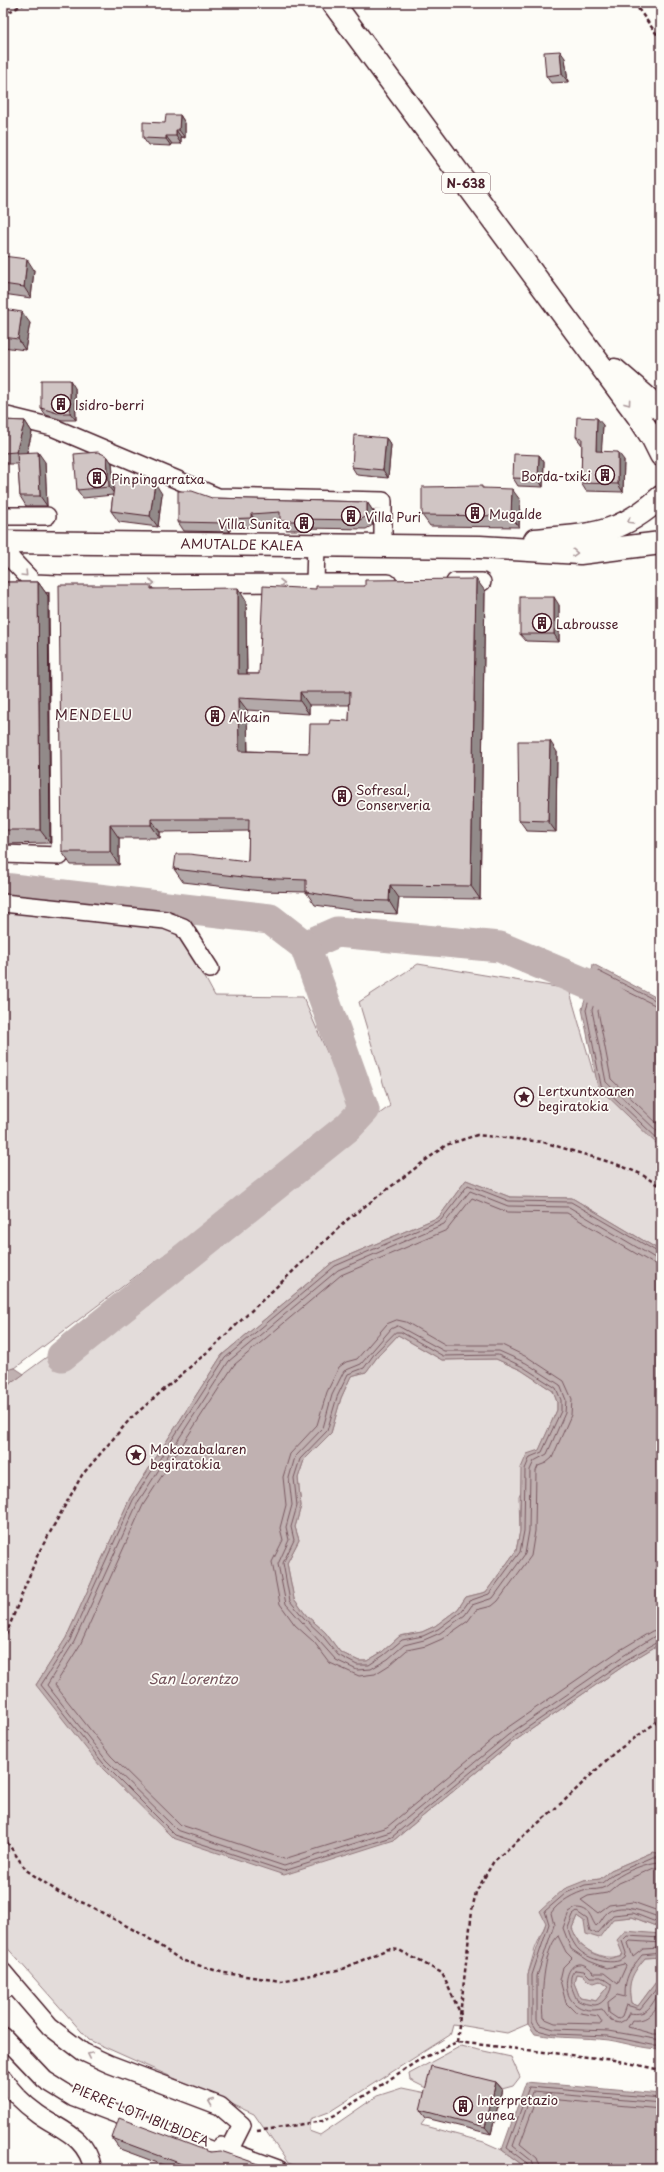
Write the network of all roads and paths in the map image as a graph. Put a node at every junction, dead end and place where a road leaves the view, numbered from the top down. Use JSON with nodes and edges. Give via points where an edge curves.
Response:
{"nodes":[{"id":1,"x":26,"y":3,"type":"edge"},
{"id":2,"x":334,"y":3,"type":"edge"},
{"id":3,"x":634,"y":3,"type":"edge"},
{"id":4,"x":3,"y":15,"type":"edge"},
{"id":5,"x":661,"y":40,"type":"edge"},
{"id":6,"x":581,"y":338,"type":"junction"},
{"id":7,"x":661,"y":410,"type":"edge"},
{"id":8,"x":3,"y":415,"type":"edge"},
{"id":9,"x":661,"y":455,"type":"edge"},
{"id":10,"x":661,"y":497,"type":"edge"},
{"id":11,"x":3,"y":516,"type":"edge"},
{"id":12,"x":46,"y":516,"type":"dead end"},
{"id":13,"x":3,"y":542,"type":"edge"},
{"id":14,"x":661,"y":543,"type":"edge"},
{"id":15,"x":316,"y":545,"type":"junction"},
{"id":16,"x":383,"y":546,"type":"junction"},
{"id":17,"x":480,"y":547,"type":"junction"},
{"id":18,"x":402,"y":582,"type":"edge"},
{"id":19,"x":442,"y":582,"type":"edge"},
{"id":20,"x":482,"y":582,"type":"dead end"},
{"id":21,"x":315,"y":583,"type":"junction"},
{"id":22,"x":58,"y":584,"type":"junction"},
{"id":23,"x":3,"y":854,"type":"edge"},
{"id":24,"x":3,"y":903,"type":"edge"},
{"id":25,"x":210,"y":969,"type":"dead end"},
{"id":26,"x":661,"y":1187,"type":"edge"},
{"id":27,"x":3,"y":1642,"type":"edge"},
{"id":28,"x":661,"y":1719,"type":"edge"},
{"id":29,"x":3,"y":1836,"type":"edge"},
{"id":30,"x":6,"y":1983,"type":"edge"},
{"id":31,"x":461,"y":2015,"type":"junction"},
{"id":32,"x":3,"y":2024,"type":"edge"},
{"id":33,"x":3,"y":2036,"type":"edge"},
{"id":34,"x":457,"y":2042,"type":"junction"},
{"id":35,"x":661,"y":2070,"type":"edge"},
{"id":36,"x":3,"y":2078,"type":"edge"},
{"id":37,"x":242,"y":2125,"type":"junction"},
{"id":38,"x":230,"y":2151,"type":"junction"},
{"id":39,"x":93,"y":2169,"type":"edge"},
{"id":40,"x":278,"y":2169,"type":"edge"}],
"edges":[{"from":1,"to":4,"type":"path"},
{"from":2,"to":6,"type":"main road","number":"N-638"},
{"from":3,"to":5,"type":"path"},
{"from":6,"to":7,"type":"main road","number":"N-638"},
{"from":6,"to":9,"type":"main road","number":"N-638","one_way":true,"via":[[653,438]]},
{"from":8,"to":16,"type":"street","via":[[52,427],[218,497],[383,501]]},
{"from":10,"to":17,"type":"main road","name":"AMUTALDE KALEA","one_way":true,"via":[[638,517],[609,530]]},
{"from":11,"to":12,"type":"street"},
{"from":13,"to":15,"type":"main road","name":"AMUTALDE KALEA"},
{"from":13,"to":22,"type":"street","one_way":true,"via":[[12,560],[34,583]]},
{"from":17,"to":14,"type":"main road","name":"AMUTALDE KALEA","one_way":true,"via":[[580,553]]},
{"from":15,"to":16,"type":"main road","name":"AMUTALDE KALEA"},
{"from":15,"to":21,"type":"street"},
{"from":16,"to":17,"type":"main road","name":"AMUTALDE KALEA"},
{"from":18,"to":21,"type":"street"},
{"from":19,"to":20,"type":"street"},
{"from":22,"to":21,"type":"street","one_way":true},
{"from":22,"to":23,"type":"street","via":[[60,856]]},
{"from":24,"to":25,"type":"street","via":[[165,920],[183,927]]},
{"from":26,"to":27,"type":"path","via":[[641,1174],[616,1164],[543,1142],[477,1135],[446,1145],[348,1219],[212,1348],[131,1418],[82,1475],[38,1554]]},
{"from":28,"to":31,"type":"path","via":[[614,1752],[565,1800],[494,1861],[476,1892],[472,1910]]},
{"from":29,"to":31,"type":"path","via":[[26,1870],[60,1893],[145,1936],[181,1960],[224,1973],[281,1981],[342,1969],[388,1949],[399,1950],[442,1973]]},
{"from":37,"to":30,"type":"street","one_way":true,"via":[[220,2106],[83,2052],[50,2026]]},
{"from":31,"to":34,"type":"path"},
{"from":32,"to":38,"type":"street","name":"PIERRE LOTI IBILBIDEA","via":[[49,2074],[78,2090]]},
{"from":33,"to":38,"type":"street","name":"PIERRE LOTI IBILBIDEA","via":[[45,2080],[74,2098],[221,2154]]},
{"from":34,"to":35,"type":"path","via":[[614,2060]]},
{"from":34,"to":37,"type":"path","via":[[419,2060],[323,2121],[258,2131]]},
{"from":36,"to":39,"type":"street","via":[[19,2098],[37,2113],[81,2142],[88,2152]]},
{"from":37,"to":38,"type":"street"},
{"from":38,"to":40,"type":"street","name":"PIERRE LOTI IBILBIDEA"}]}
